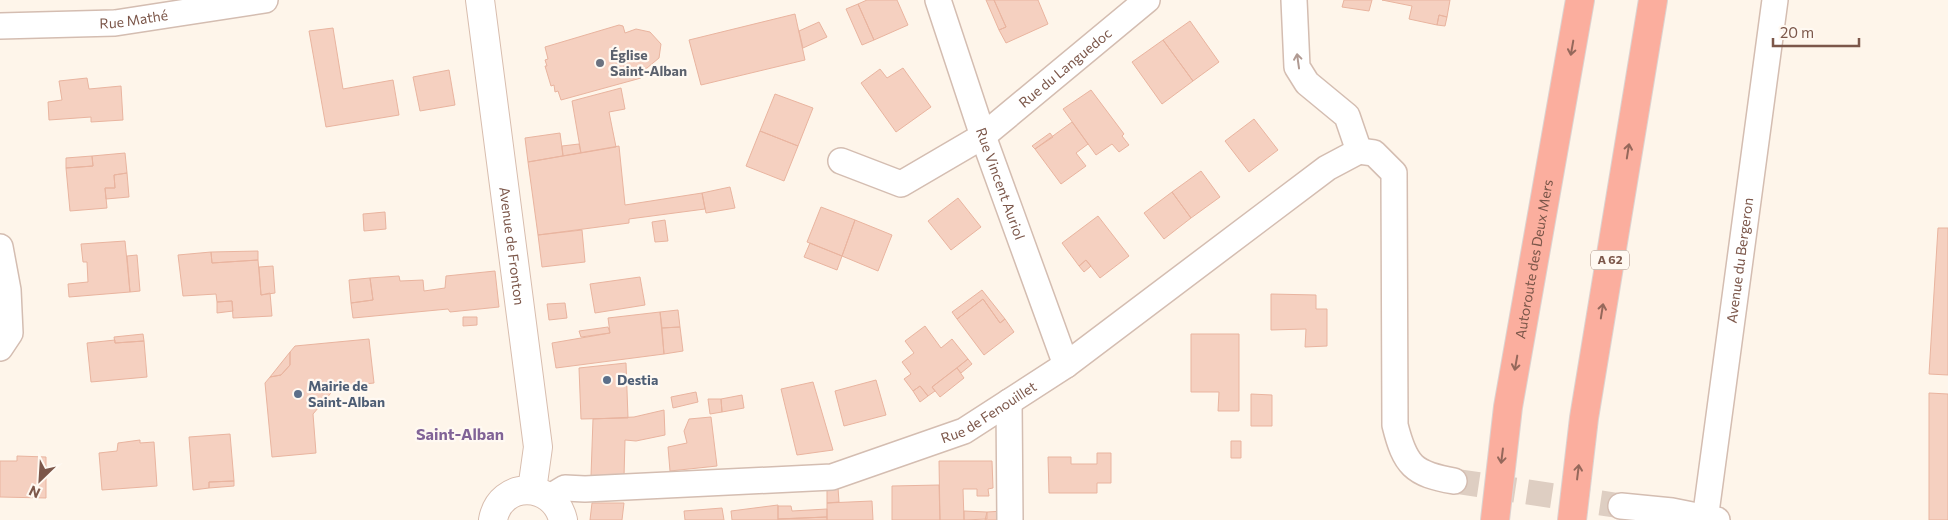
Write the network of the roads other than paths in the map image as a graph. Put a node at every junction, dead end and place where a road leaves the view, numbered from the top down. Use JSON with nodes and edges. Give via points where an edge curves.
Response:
{"nodes":[{"id":1,"x":265,"y":0,"type":"edge"},
{"id":2,"x":480,"y":0,"type":"edge"},
{"id":3,"x":938,"y":0,"type":"edge"},
{"id":4,"x":1147,"y":0,"type":"edge"},
{"id":5,"x":1294,"y":0,"type":"edge"},
{"id":6,"x":1580,"y":0,"type":"edge"},
{"id":7,"x":1653,"y":0,"type":"edge"},
{"id":8,"x":1775,"y":0,"type":"edge"},
{"id":9,"x":0,"y":26,"type":"edge"},
{"id":10,"x":983,"y":136,"type":"junction"},
{"id":11,"x":1359,"y":152,"type":"junction"},
{"id":12,"x":841,"y":161,"type":"dead end"},
{"id":13,"x":0,"y":247,"type":"edge"},
{"id":14,"x":0,"y":348,"type":"edge"},
{"id":15,"x":1066,"y":365,"type":"junction"},
{"id":16,"x":1009,"y":402,"type":"junction"},
{"id":17,"x":1454,"y":481,"type":"tunnel mouth"},
{"id":18,"x":548,"y":502,"type":"edge"},
{"id":19,"x":1621,"y":506,"type":"tunnel mouth"},
{"id":20,"x":1709,"y":519,"type":"edge"},
{"id":21,"x":493,"y":520,"type":"edge"},
{"id":22,"x":1010,"y":520,"type":"edge"},
{"id":23,"x":1495,"y":520,"type":"edge"},
{"id":24,"x":1572,"y":520,"type":"edge"}],
"edges":[{"from":1,"to":9,"type":"street","name":"Rue Mathé","via":[[115,23]]},
{"from":2,"to":18,"type":"main road","name":"Avenue de Fronton","via":[[538,447]]},
{"from":3,"to":10,"type":"street","name":"Rue Vincent Auriol"},
{"from":4,"to":10,"type":"street","name":"Rue du Languedoc"},
{"from":11,"to":5,"type":"street","one_way":true,"via":[[1347,116],[1307,82],[1297,67]]},
{"from":6,"to":23,"type":"highway","name":"Autoroute des Deux Mers","one_way":true,"via":[[1508,407]]},
{"from":24,"to":7,"type":"highway","number":"A 62","one_way":true,"via":[[1584,418]]},
{"from":8,"to":20,"type":"street","name":"Avenue du Bergeron"},
{"from":10,"to":12,"type":"street","name":"Rue du Languedoc","via":[[901,184]]},
{"from":10,"to":15,"type":"street","name":"Rue Vincent Auriol"},
{"from":11,"to":15,"type":"street","name":"Rue de Fenouillet","via":[[1327,168]]},
{"from":11,"to":17,"type":"street","via":[[1374,153],[1394,173],[1395,425],[1401,450],[1416,470],[1432,478]]},
{"from":13,"to":14,"type":"street","via":[[8,290],[10,332]]},
{"from":15,"to":16,"type":"street","name":"Rue de Fenouillet"},
{"from":16,"to":18,"type":"street","name":"Rue de Fenouillet","via":[[964,431],[832,477],[565,488]]},
{"from":16,"to":22,"type":"street"},
{"from":18,"to":21,"type":"main road","via":[[515,492],[501,502]]},
{"from":19,"to":20,"type":"street","via":[[1672,511]]}]}
